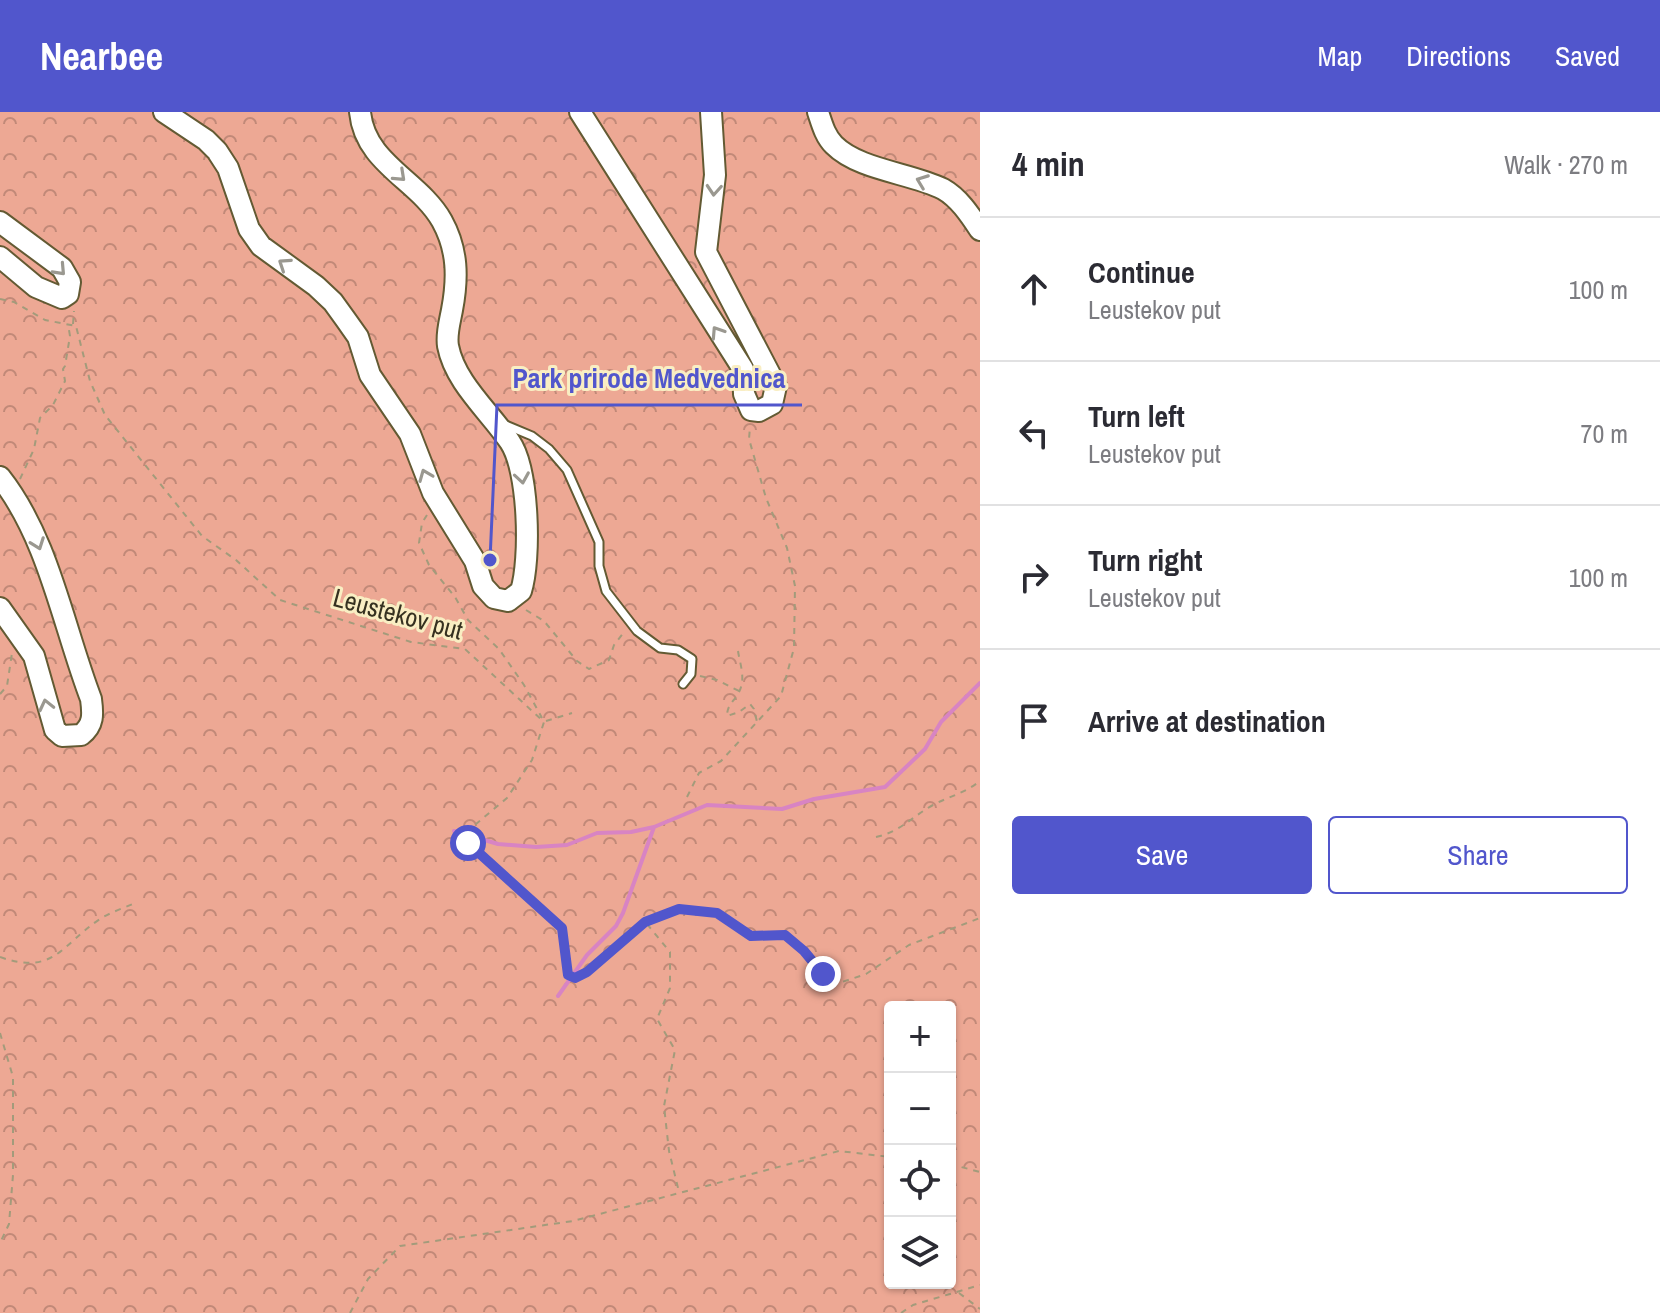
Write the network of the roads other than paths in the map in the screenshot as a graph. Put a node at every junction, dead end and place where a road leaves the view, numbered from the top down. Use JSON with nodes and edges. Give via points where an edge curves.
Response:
{"nodes":[{"id":1,"x":164,"y":112,"type":"edge"},
{"id":2,"x":360,"y":112,"type":"edge"},
{"id":3,"x":580,"y":112,"type":"edge"},
{"id":4,"x":711,"y":112,"type":"edge"},
{"id":5,"x":818,"y":112,"type":"edge"},
{"id":6,"x":0,"y":222,"type":"edge"},
{"id":7,"x":980,"y":230,"type":"edge"},
{"id":8,"x":0,"y":257,"type":"edge"},
{"id":9,"x":493,"y":420,"type":"junction"},
{"id":10,"x":4,"y":482,"type":"edge"},
{"id":11,"x":0,"y":608,"type":"edge"},
{"id":12,"x":683,"y":684,"type":"dead end"}],
"edges":[{"from":9,"to":1,"type":"main road","one_way":true,"via":[[512,445],[524,483],[525,570],[521,591],[503,601],[488,593],[422,470],[410,434],[370,375],[358,337],[316,286],[261,246],[217,151]]},
{"from":2,"to":9,"type":"main road","one_way":true,"via":[[369,142],[424,198],[450,239],[457,273],[448,346],[464,383]]},
{"from":4,"to":3,"type":"main road","one_way":true,"via":[[715,175],[706,252],[776,386],[772,404],[759,411],[751,410],[744,394],[743,369]]},
{"from":7,"to":5,"type":"main road","one_way":true,"via":[[943,189],[869,164],[834,145]]},
{"from":6,"to":8,"type":"main road","one_way":true,"via":[[62,268],[70,282],[68,294],[62,298],[44,292]]},
{"from":9,"to":12,"type":"lane","via":[[532,436],[567,470],[599,542],[606,591],[644,638],[692,659],[691,674]]},
{"from":10,"to":11,"type":"main road","one_way":true,"via":[[36,538],[91,699],[94,715],[81,735],[62,736],[55,730],[34,656]]}]}
